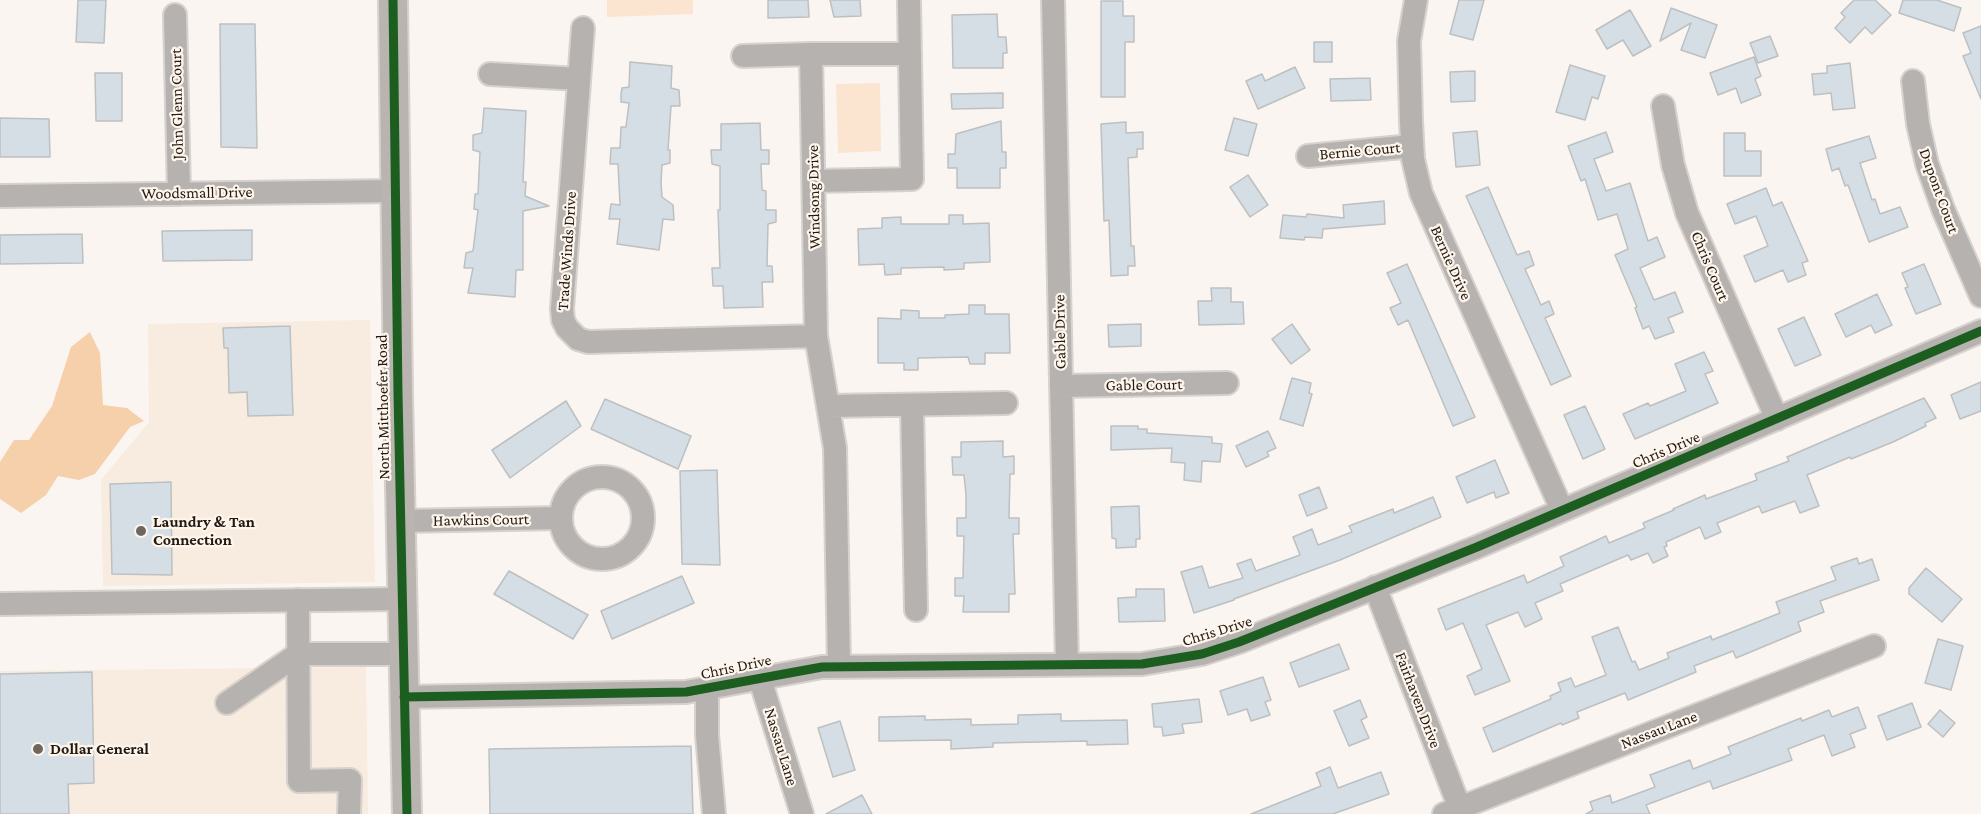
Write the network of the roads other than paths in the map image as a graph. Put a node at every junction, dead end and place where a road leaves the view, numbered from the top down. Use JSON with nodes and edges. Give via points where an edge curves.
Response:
{"nodes":[{"id":1,"x":393,"y":0,"type":"edge"},
{"id":2,"x":909,"y":0,"type":"edge"},
{"id":3,"x":1053,"y":0,"type":"edge"},
{"id":4,"x":1416,"y":0,"type":"edge"},
{"id":5,"x":175,"y":15,"type":"dead end"},
{"id":6,"x":583,"y":27,"type":"dead end"},
{"id":7,"x":810,"y":54,"type":"junction"},
{"id":8,"x":910,"y":54,"type":"junction"},
{"id":9,"x":743,"y":56,"type":"dead end"},
{"id":10,"x":490,"y":74,"type":"dead end"},
{"id":11,"x":579,"y":79,"type":"junction"},
{"id":12,"x":1913,"y":81,"type":"dead end"},
{"id":13,"x":1663,"y":106,"type":"dead end"},
{"id":14,"x":1412,"y":146,"type":"junction"},
{"id":15,"x":1308,"y":156,"type":"dead end"},
{"id":16,"x":814,"y":181,"type":"junction"},
{"id":17,"x":395,"y":190,"type":"junction"},
{"id":18,"x":179,"y":194,"type":"junction"},
{"id":19,"x":0,"y":196,"type":"edge"},
{"id":20,"x":1981,"y":296,"type":"edge"},
{"id":21,"x":1981,"y":331,"type":"edge"},
{"id":22,"x":816,"y":336,"type":"junction"},
{"id":23,"x":1227,"y":383,"type":"dead end"},
{"id":24,"x":1061,"y":386,"type":"junction"},
{"id":25,"x":1006,"y":403,"type":"dead end"},
{"id":26,"x":912,"y":405,"type":"junction"},
{"id":27,"x":829,"y":406,"type":"junction"},
{"id":28,"x":1777,"y":419,"type":"junction"},
{"id":29,"x":1562,"y":510,"type":"junction"},
{"id":30,"x":561,"y":518,"type":"dead end"},
{"id":31,"x":400,"y":521,"type":"junction"},
{"id":32,"x":1375,"y":587,"type":"junction"},
{"id":33,"x":402,"y":599,"type":"junction"},
{"id":34,"x":298,"y":600,"type":"junction"},
{"id":35,"x":0,"y":603,"type":"edge"},
{"id":36,"x":916,"y":610,"type":"dead end"},
{"id":37,"x":1874,"y":646,"type":"dead end"},
{"id":38,"x":298,"y":654,"type":"junction"},
{"id":39,"x":403,"y":654,"type":"junction"},
{"id":40,"x":1067,"y":664,"type":"junction"},
{"id":41,"x":839,"y":666,"type":"junction"},
{"id":42,"x":760,"y":680,"type":"junction"},
{"id":43,"x":707,"y":690,"type":"junction"},
{"id":44,"x":404,"y":697,"type":"junction"},
{"id":45,"x":227,"y":703,"type":"dead end"},
{"id":46,"x":1456,"y":812,"type":"edge"},
{"id":47,"x":349,"y":814,"type":"edge"},
{"id":48,"x":407,"y":814,"type":"edge"},
{"id":49,"x":714,"y":814,"type":"edge"},
{"id":50,"x":802,"y":814,"type":"edge"}],
"edges":[{"from":1,"to":17,"type":"main road","name":"North Mitthoefer Road"},
{"from":2,"to":8,"type":"street"},
{"from":3,"to":24,"type":"street","name":"Gable Drive"},
{"from":4,"to":14,"type":"street","name":"Bernie Drive","via":[[1409,41]]},
{"from":5,"to":18,"type":"street","name":"John Glenn Court"},
{"from":6,"to":11,"type":"street","name":"Trade Winds Drive"},
{"from":7,"to":8,"type":"street"},
{"from":7,"to":9,"type":"street"},
{"from":7,"to":16,"type":"street","name":"Windsong Drive"},
{"from":8,"to":16,"type":"street","via":[[912,179]]},
{"from":10,"to":11,"type":"street"},
{"from":11,"to":22,"type":"street","name":"Trade Winds Drive","via":[[562,309],[570,332],[588,342]]},
{"from":12,"to":20,"type":"street","name":"Dupont Court","via":[[1917,124],[1929,171]]},
{"from":13,"to":28,"type":"street","name":"Chris Court","via":[[1672,165],[1687,213]]},
{"from":14,"to":15,"type":"street","name":"Bernie Court"},
{"from":14,"to":29,"type":"street","name":"Bernie Drive","via":[[1423,199]]},
{"from":16,"to":22,"type":"street","name":"Windsong Drive"},
{"from":17,"to":18,"type":"street","name":"Woodsmall Drive"},
{"from":17,"to":31,"type":"main road","name":"North Mitthoefer Road"},
{"from":18,"to":19,"type":"street","name":"Woodsmall Drive"},
{"from":21,"to":28,"type":"street","name":"Chris Drive"},
{"from":22,"to":27,"type":"street","name":"Windsong Drive"},
{"from":23,"to":24,"type":"street","name":"Gable Court"},
{"from":24,"to":40,"type":"street","name":"Gable Drive"},
{"from":25,"to":26,"type":"street"},
{"from":26,"to":27,"type":"street"},
{"from":26,"to":36,"type":"street"},
{"from":27,"to":41,"type":"street","name":"Windsong Drive","via":[[835,459]]},
{"from":28,"to":29,"type":"street","name":"Chris Drive"},
{"from":29,"to":32,"type":"street","name":"Chris Drive"},
{"from":30,"to":31,"type":"street","name":"Hawkins Court"},
{"from":31,"to":33,"type":"main road","name":"North Mitthoefer Road"},
{"from":32,"to":40,"type":"street","name":"Chris Drive","via":[[1202,654],[1155,663]]},
{"from":32,"to":46,"type":"street","name":"Fairhaven Drive"},
{"from":33,"to":34,"type":"street"},
{"from":33,"to":39,"type":"main road","name":"North Mitthoefer Road"},
{"from":34,"to":35,"type":"street"},
{"from":34,"to":38,"type":"street"},
{"from":37,"to":46,"type":"street","name":"Nassau Lane"},
{"from":38,"to":39,"type":"street"},
{"from":38,"to":45,"type":"street"},
{"from":38,"to":47,"type":"street","via":[[299,781],[350,780]]},
{"from":39,"to":44,"type":"main road","name":"North Mitthoefer Road"},
{"from":40,"to":41,"type":"street","name":"Chris Drive"},
{"from":41,"to":42,"type":"street","name":"Chris Drive","via":[[776,674]]},
{"from":42,"to":43,"type":"street","name":"Chris Drive"},
{"from":42,"to":50,"type":"street","name":"Nassau Lane"},
{"from":43,"to":44,"type":"street","name":"Chris Drive"},
{"from":43,"to":49,"type":"street"},
{"from":44,"to":48,"type":"main road","name":"North Mitthoefer Road"}]}
